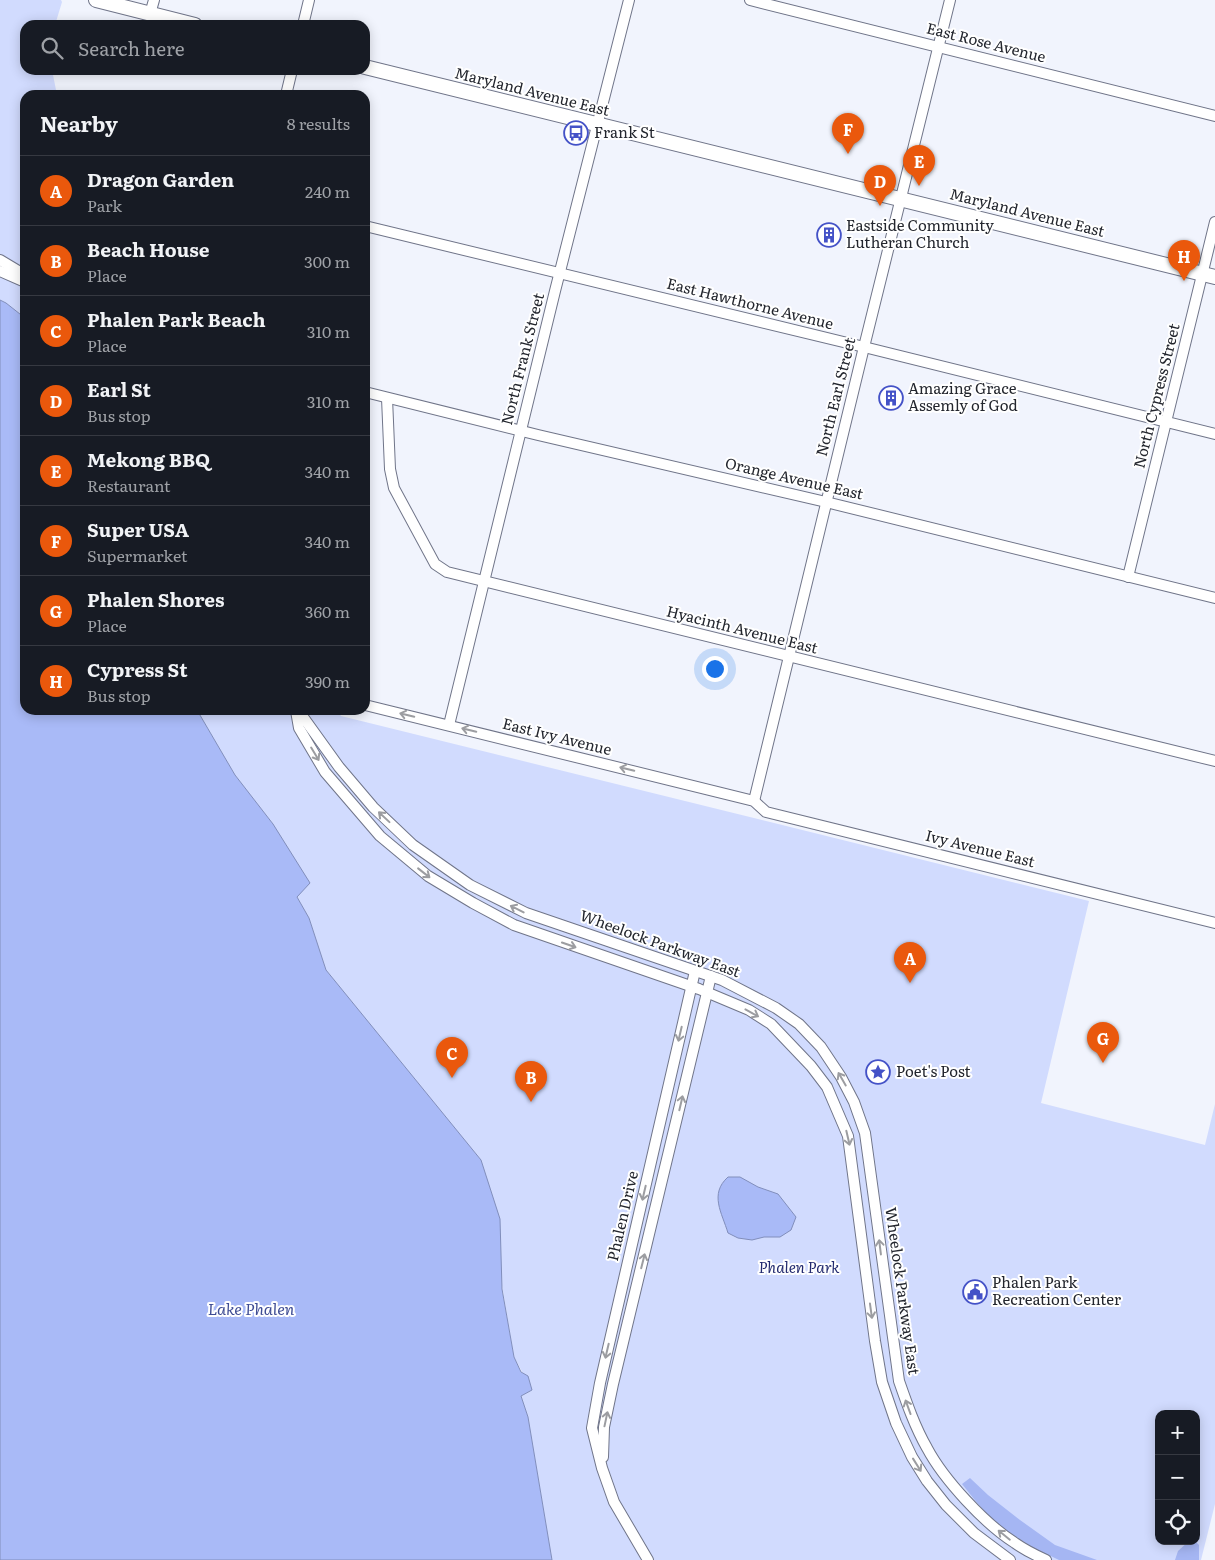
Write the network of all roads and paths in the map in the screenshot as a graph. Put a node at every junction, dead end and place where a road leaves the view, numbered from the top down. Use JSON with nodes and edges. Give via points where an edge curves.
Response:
{"nodes":[{"id":1,"x":96,"y":0,"type":"edge"},
{"id":2,"x":154,"y":0,"type":"edge"},
{"id":3,"x":309,"y":0,"type":"edge"},
{"id":4,"x":629,"y":0,"type":"edge"},
{"id":5,"x":750,"y":0,"type":"edge"},
{"id":6,"x":950,"y":0,"type":"edge"},
{"id":7,"x":150,"y":14,"type":"junction"},
{"id":8,"x":175,"y":20,"type":"edge"},
{"id":9,"x":304,"y":20,"type":"edge"},
{"id":10,"x":939,"y":46,"type":"junction"},
{"id":11,"x":370,"y":68,"type":"edge"},
{"id":12,"x":291,"y":75,"type":"edge"},
{"id":13,"x":287,"y":90,"type":"edge"},
{"id":14,"x":1215,"y":116,"type":"edge"},
{"id":15,"x":597,"y":125,"type":"junction"},
{"id":16,"x":900,"y":198,"type":"junction"},
{"id":17,"x":1215,"y":222,"type":"edge"},
{"id":18,"x":370,"y":227,"type":"edge"},
{"id":19,"x":0,"y":260,"type":"edge"},
{"id":20,"x":0,"y":271,"type":"edge"},
{"id":21,"x":20,"y":272,"type":"edge"},
{"id":22,"x":560,"y":274,"type":"junction"},
{"id":23,"x":1209,"y":275,"type":"edge"},
{"id":24,"x":20,"y":280,"type":"edge"},
{"id":25,"x":864,"y":347,"type":"junction"},
{"id":26,"x":370,"y":393,"type":"edge"},
{"id":27,"x":387,"y":398,"type":"junction"},
{"id":28,"x":1166,"y":422,"type":"junction"},
{"id":29,"x":521,"y":431,"type":"junction"},
{"id":30,"x":1215,"y":434,"type":"edge"},
{"id":31,"x":826,"y":502,"type":"junction"},
{"id":32,"x":1128,"y":577,"type":"junction"},
{"id":33,"x":484,"y":582,"type":"junction"},
{"id":34,"x":1215,"y":598,"type":"edge"},
{"id":35,"x":788,"y":657,"type":"junction"},
{"id":36,"x":370,"y":706,"type":"edge"},
{"id":37,"x":298,"y":715,"type":"edge"},
{"id":38,"x":301,"y":715,"type":"edge"},
{"id":39,"x":449,"y":725,"type":"junction"},
{"id":40,"x":1215,"y":761,"type":"edge"},
{"id":41,"x":742,"y":798,"type":"joint"},
{"id":42,"x":754,"y":801,"type":"junction"},
{"id":43,"x":1215,"y":923,"type":"edge"},
{"id":44,"x":695,"y":971,"type":"junction"},
{"id":45,"x":711,"y":976,"type":"junction"},
{"id":46,"x":691,"y":987,"type":"junction"},
{"id":47,"x":707,"y":993,"type":"junction"},
{"id":48,"x":602,"y":1468,"type":"junction"},
{"id":49,"x":648,"y":1560,"type":"edge"},
{"id":50,"x":1010,"y":1560,"type":"edge"},
{"id":51,"x":1046,"y":1560,"type":"edge"}],
"edges":[{"from":1,"to":7,"type":"main road"},
{"from":2,"to":7,"type":"street"},
{"from":3,"to":9,"type":"street"},
{"from":4,"to":15,"type":"street","name":"North Frank Street"},
{"from":5,"to":10,"type":"street","name":"East Rose Avenue"},
{"from":6,"to":10,"type":"street","name":"North Earl Street"},
{"from":7,"to":8,"type":"main road"},
{"from":10,"to":14,"type":"street","name":"East Rose Avenue"},
{"from":10,"to":16,"type":"street","name":"North Earl Street"},
{"from":11,"to":15,"type":"main road","name":"Maryland Avenue East"},
{"from":12,"to":13,"type":"street"},
{"from":15,"to":16,"type":"main road","name":"Maryland Avenue East"},
{"from":15,"to":22,"type":"street","name":"North Frank Street"},
{"from":16,"to":23,"type":"main road","name":"Maryland Avenue East"},
{"from":16,"to":25,"type":"street","name":"North Earl Street"},
{"from":17,"to":23,"type":"street","name":"North Cypress Street"},
{"from":18,"to":22,"type":"street","name":"East Hawthorne Avenue"},
{"from":19,"to":21,"type":"street"},
{"from":20,"to":24,"type":"street"},
{"from":22,"to":25,"type":"street","name":"East Hawthorne Avenue"},
{"from":22,"to":29,"type":"street","name":"North Frank Street"},
{"from":23,"to":28,"type":"street","name":"North Cypress Street"},
{"from":25,"to":28,"type":"street","name":"East Hawthorne Avenue"},
{"from":25,"to":31,"type":"street","name":"North Earl Street"},
{"from":26,"to":27,"type":"street","name":"Orange Avenue East"},
{"from":27,"to":29,"type":"street","name":"Orange Avenue East"},
{"from":27,"to":33,"type":"street","name":"Hyacinth Avenue East","via":[[390,469],[394,488],[435,564],[447,572]]},
{"from":28,"to":30,"type":"street","name":"East Hawthorne Avenue"},
{"from":28,"to":32,"type":"street","name":"North Cypress Street"},
{"from":29,"to":31,"type":"street","name":"Orange Avenue East"},
{"from":29,"to":33,"type":"street","name":"North Frank Street"},
{"from":31,"to":32,"type":"street","name":"Orange Avenue East"},
{"from":31,"to":35,"type":"street","name":"North Earl Street"},
{"from":32,"to":34,"type":"street","name":"Orange Avenue East"},
{"from":33,"to":35,"type":"street","name":"Hyacinth Avenue East"},
{"from":33,"to":39,"type":"street","name":"North Frank Street"},
{"from":35,"to":40,"type":"street","name":"Hyacinth Avenue East"},
{"from":35,"to":42,"type":"street","name":"North Earl Street"},
{"from":39,"to":36,"type":"street","name":"East Ivy Avenue","one_way":true},
{"from":37,"to":46,"type":"street","name":"Wheelock Parkway East","one_way":true,"via":[[299,728],[325,772],[380,836],[428,876],[514,925]]},
{"from":44,"to":38,"type":"street","name":"Wheelock Parkway East","one_way":true,"via":[[526,913],[470,885],[413,845],[374,807],[338,767]]},
{"from":41,"to":39,"type":"street","name":"East Ivy Avenue","one_way":true},
{"from":41,"to":42,"type":"street","name":"Ivy Avenue East"},
{"from":42,"to":43,"type":"street","name":"Ivy Avenue East","via":[[766,812]]},
{"from":44,"to":45,"type":"street","name":"Wheelock Parkway East"},
{"from":44,"to":46,"type":"street","name":"Phalen Drive"},
{"from":45,"to":47,"type":"street","name":"Phalen Drive"},
{"from":51,"to":45,"type":"street","name":"Wheelock Parkway East","one_way":true,"via":[[1014,1543],[960,1494],[942,1473],[912,1417],[899,1381],[865,1133],[841,1077],[821,1047],[799,1024],[747,992]]},
{"from":46,"to":47,"type":"street","name":"Wheelock Parkway East"},
{"from":46,"to":48,"type":"street","name":"Phalen Drive","one_way":true,"via":[[596,1399],[592,1428]]},
{"from":48,"to":47,"type":"street","name":"Phalen Drive","one_way":true,"via":[[604,1427],[613,1384]]},
{"from":47,"to":50,"type":"street","name":"Wheelock Parkway East","one_way":true,"via":[[749,1010],[771,1024],[827,1087],[848,1136],[875,1341],[882,1382],[896,1423],[912,1457],[946,1505],[974,1533]]},
{"from":48,"to":49,"type":"street","name":"Phalen Drive","via":[[614,1502]]}]}
